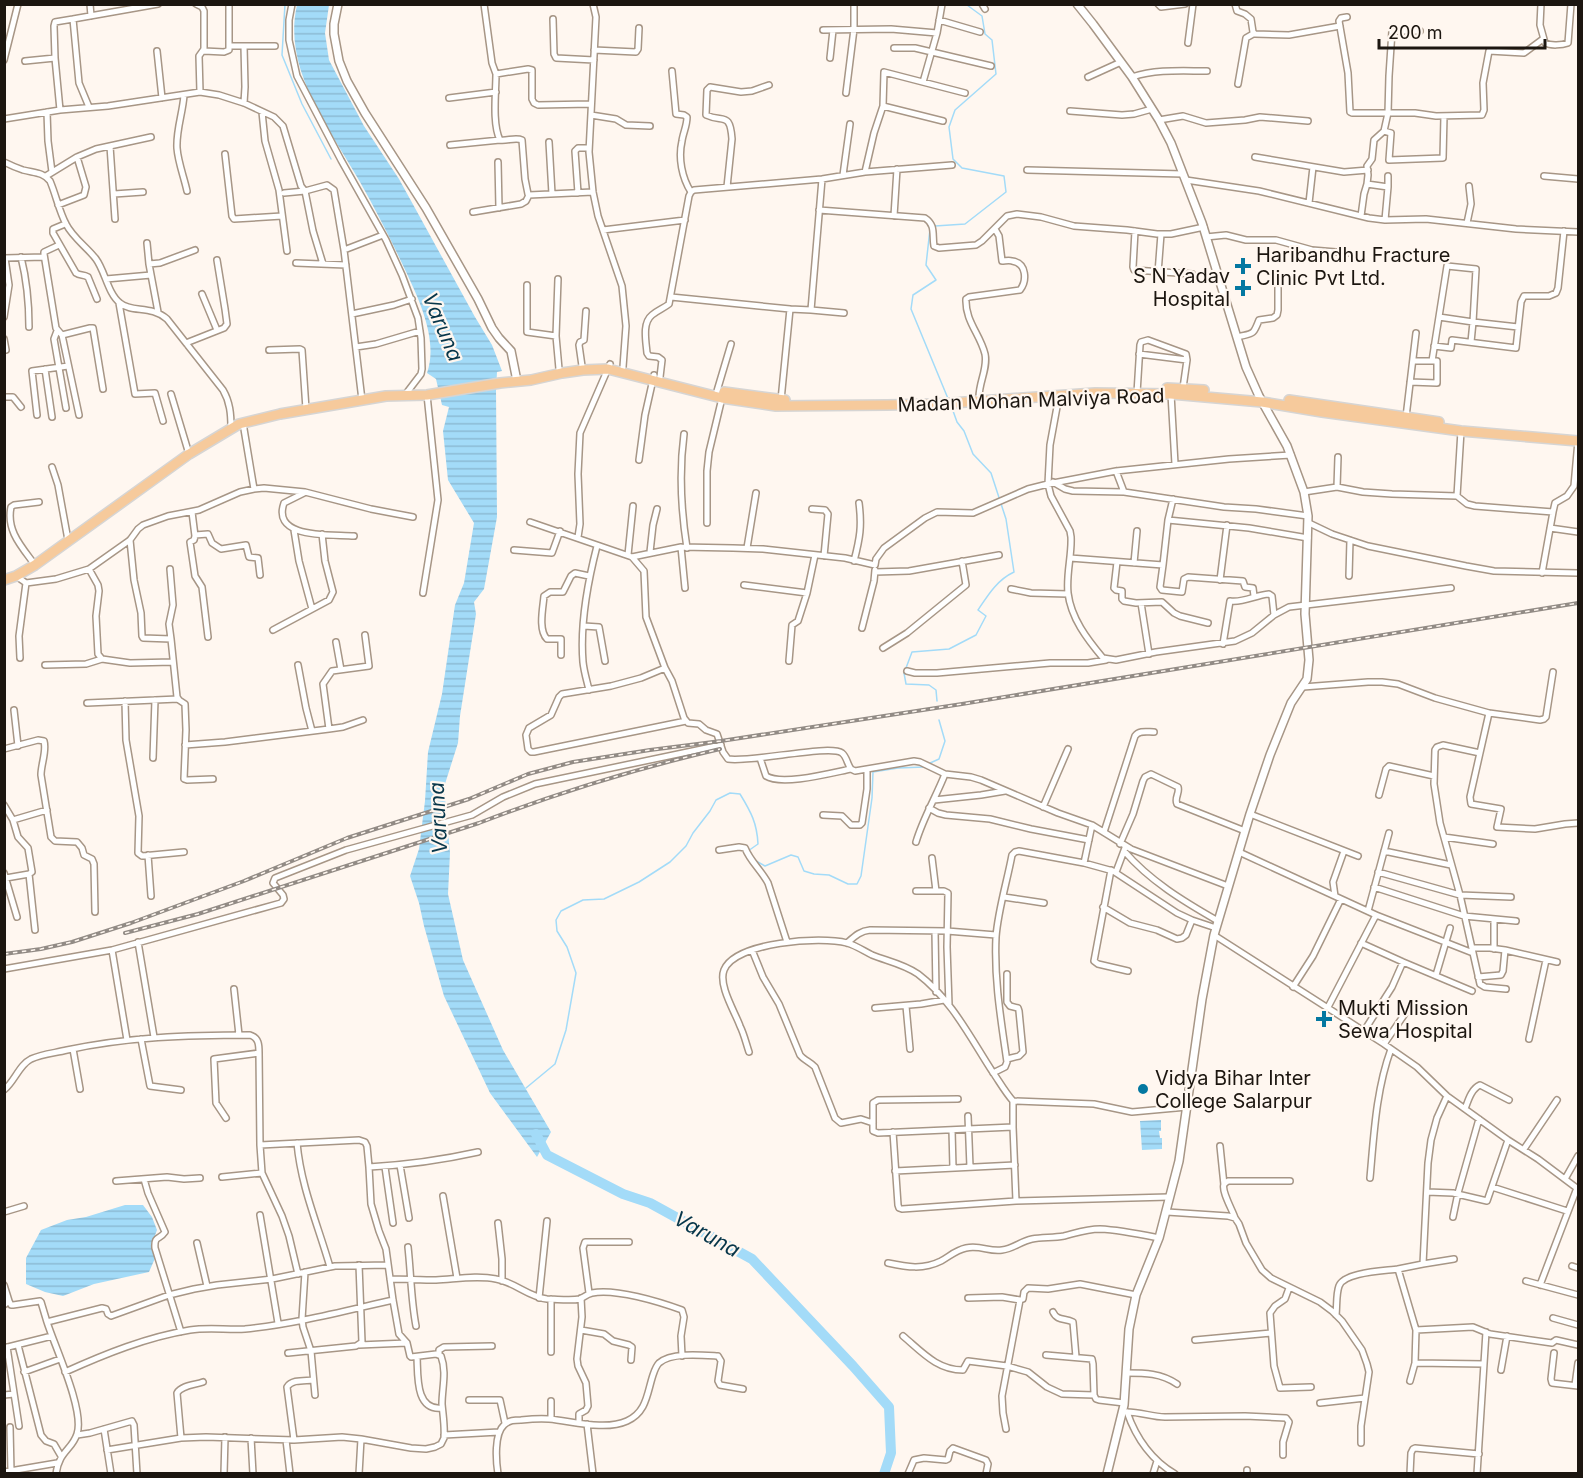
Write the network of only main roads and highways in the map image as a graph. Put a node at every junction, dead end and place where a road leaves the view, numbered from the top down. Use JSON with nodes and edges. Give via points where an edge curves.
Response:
{"nodes":[{"id":1,"x":609,"y":367,"type":"junction"},
{"id":2,"x":656,"y":378,"type":"junction"},
{"id":3,"x":520,"y":381,"type":"junction"},
{"id":4,"x":1137,"y":390,"type":"junction"},
{"id":5,"x":720,"y":394,"type":"junction"},
{"id":6,"x":1260,"y":399,"type":"junction"},
{"id":7,"x":956,"y":401,"type":"junction"},
{"id":8,"x":936,"y":402,"type":"junction"},
{"id":9,"x":1578,"y":436,"type":"edge"},
{"id":10,"x":1578,"y":441,"type":"edge"},
{"id":11,"x":4,"y":580,"type":"edge"}],
"edges":[{"from":1,"to":2,"type":"highway","name":"Madan Mohan Malviya Road"},
{"from":1,"to":2,"type":"highway","name":"Madan Mohan Malviya Road","via":[[623,367]]},
{"from":1,"to":3,"type":"highway","name":"Madan Mohan Malviya Road"},
{"from":1,"to":3,"type":"highway","name":"Madan Mohan Malviya Road","via":[[559,369]]},
{"from":2,"to":5,"type":"highway","name":"Madan Mohan Malviya Road"},
{"from":3,"to":11,"type":"highway","name":"Madan Mohan Malviya Road","via":[[362,400],[243,423],[189,454],[35,565]]},
{"from":4,"to":6,"type":"highway","name":"Madan Mohan Malviya Road"},
{"from":4,"to":6,"type":"highway","name":"Madan Mohan Malviya Road","via":[[1183,388]]},
{"from":4,"to":7,"type":"highway","name":"Madan Mohan Malviya Road"},
{"from":4,"to":7,"type":"highway","name":"Madan Mohan Malviya Road","via":[[1060,390]]},
{"from":5,"to":8,"type":"highway","name":"Madan Mohan Malviya Road","via":[[781,400]]},
{"from":5,"to":8,"type":"highway","name":"Madan Mohan Malviya Road","via":[[776,406]]},
{"from":6,"to":9,"type":"highway"},
{"from":6,"to":10,"type":"highway","name":"Madan Mohan Malviya Road","via":[[1322,412],[1461,431]]},
{"from":7,"to":8,"type":"highway","name":"Madan Mohan Malviya Road"}]}
